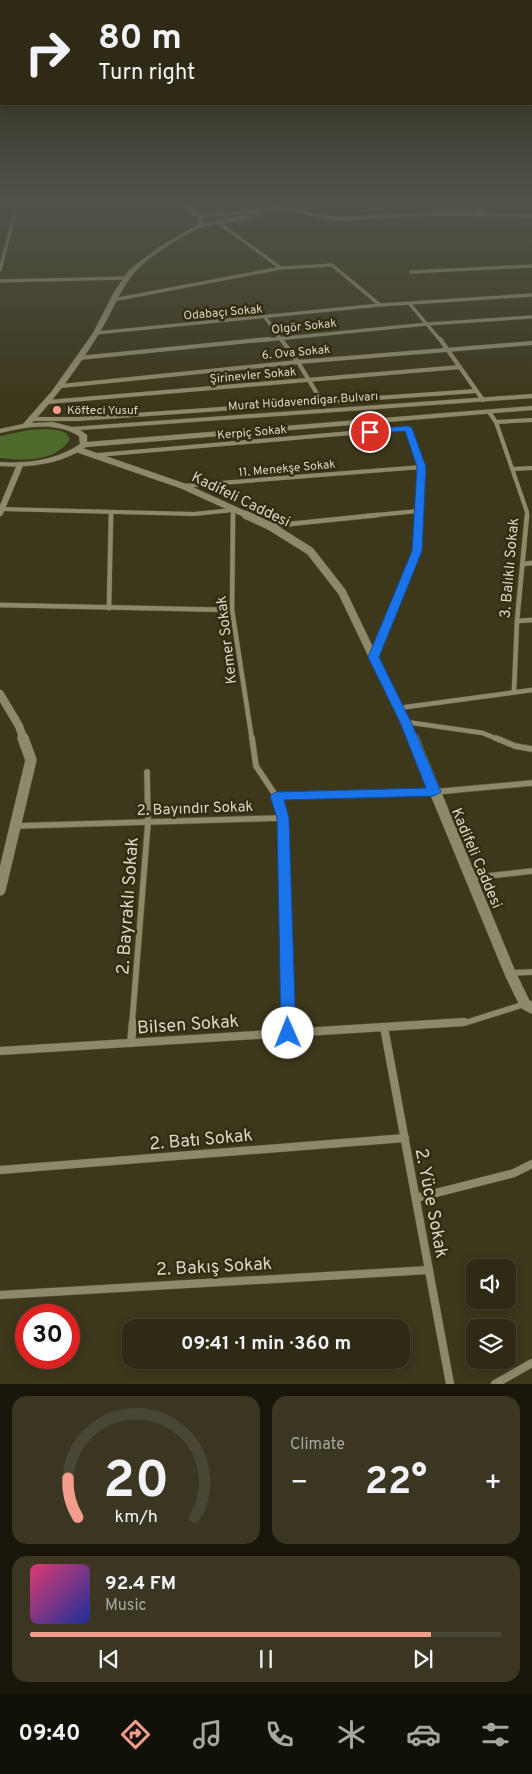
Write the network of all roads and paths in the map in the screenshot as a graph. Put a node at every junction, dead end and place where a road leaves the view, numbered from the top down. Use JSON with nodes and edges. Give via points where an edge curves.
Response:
{"nodes":[{"id":1,"x":138,"y":267,"type":"edge"},
{"id":2,"x":305,"y":267,"type":"edge"},
{"id":3,"x":334,"y":267,"type":"edge"},
{"id":4,"x":520,"y":267,"type":"edge"},
{"id":5,"x":281,"y":268,"type":"joint"},
{"id":6,"x":411,"y":272,"type":"dead end"},
{"id":7,"x":125,"y":278,"type":"junction"},
{"id":8,"x":0,"y":281,"type":"edge"},
{"id":9,"x":532,"y":295,"type":"edge"},
{"id":10,"x":113,"y":300,"type":"junction"},
{"id":11,"x":409,"y":303,"type":"junction"},
{"id":12,"x":380,"y":305,"type":"junction"},
{"id":13,"x":265,"y":317,"type":"junction"},
{"id":14,"x":532,"y":317,"type":"edge"},
{"id":15,"x":427,"y":324,"type":"junction"},
{"id":16,"x":96,"y":333,"type":"junction"},
{"id":17,"x":282,"y":338,"type":"junction"},
{"id":18,"x":532,"y":343,"type":"edge"},
{"id":19,"x":448,"y":349,"type":"junction"},
{"id":20,"x":78,"y":358,"type":"junction"},
{"id":21,"x":298,"y":362,"type":"junction"},
{"id":22,"x":460,"y":367,"type":"junction"},
{"id":23,"x":310,"y":380,"type":"junction"},
{"id":24,"x":61,"y":386,"type":"junction"},
{"id":25,"x":476,"y":391,"type":"junction"},
{"id":26,"x":532,"y":396,"type":"edge"},
{"id":27,"x":483,"y":400,"type":"junction"},
{"id":28,"x":48,"y":402,"type":"junction"},
{"id":29,"x":322,"y":402,"type":"junction"},
{"id":30,"x":532,"y":408,"type":"edge"},
{"id":31,"x":489,"y":412,"type":"junction"},
{"id":32,"x":532,"y":420,"type":"edge"},
{"id":33,"x":28,"y":422,"type":"junction"},
{"id":34,"x":496,"y":422,"type":"junction"},
{"id":35,"x":75,"y":428,"type":"junction"},
{"id":36,"x":0,"y":431,"type":"edge"},
{"id":37,"x":81,"y":447,"type":"junction"},
{"id":38,"x":98,"y":455,"type":"junction"},
{"id":39,"x":0,"y":464,"type":"edge"},
{"id":40,"x":20,"y":465,"type":"junction"},
{"id":41,"x":422,"y":467,"type":"junction"},
{"id":42,"x":532,"y":468,"type":"edge"},
{"id":43,"x":513,"y":469,"type":"junction"},
{"id":44,"x":183,"y":486,"type":"junction"},
{"id":45,"x":233,"y":510,"type":"junction"},
{"id":46,"x":1,"y":511,"type":"edge"},
{"id":47,"x":418,"y":511,"type":"junction"},
{"id":48,"x":529,"y":512,"type":"edge"},
{"id":49,"x":111,"y":513,"type":"junction"},
{"id":50,"x":270,"y":526,"type":"junction"},
{"id":51,"x":532,"y":563,"type":"edge"},
{"id":52,"x":523,"y":564,"type":"junction"},
{"id":53,"x":0,"y":605,"type":"edge"},
{"id":54,"x":109,"y":608,"type":"junction"},
{"id":55,"x":232,"y":610,"type":"junction"},
{"id":56,"x":532,"y":620,"type":"edge"},
{"id":57,"x":517,"y":621,"type":"junction"},
{"id":58,"x":373,"y":657,"type":"junction"},
{"id":59,"x":532,"y":690,"type":"edge"},
{"id":60,"x":514,"y":692,"type":"junction"},
{"id":61,"x":0,"y":694,"type":"edge"},
{"id":62,"x":399,"y":708,"type":"junction"},
{"id":63,"x":406,"y":722,"type":"junction"},
{"id":64,"x":532,"y":749,"type":"edge"},
{"id":65,"x":147,"y":772,"type":"dead end"},
{"id":66,"x":532,"y":783,"type":"edge"},
{"id":67,"x":434,"y":792,"type":"junction"},
{"id":68,"x":276,"y":796,"type":"junction"},
{"id":69,"x":283,"y":818,"type":"junction"},
{"id":70,"x":148,"y":822,"type":"junction"},
{"id":71,"x":14,"y":826,"type":"junction"},
{"id":72,"x":532,"y":871,"type":"edge"},
{"id":73,"x":469,"y":878,"type":"junction"},
{"id":74,"x":0,"y":890,"type":"edge"},
{"id":75,"x":532,"y":972,"type":"edge"},
{"id":76,"x":510,"y":973,"type":"junction"},
{"id":77,"x":529,"y":1006,"type":"edge"},
{"id":78,"x":384,"y":1027,"type":"junction"},
{"id":79,"x":288,"y":1033,"type":"junction"},
{"id":80,"x":131,"y":1043,"type":"junction"},
{"id":81,"x":0,"y":1051,"type":"edge"},
{"id":82,"x":404,"y":1138,"type":"junction"},
{"id":83,"x":532,"y":1164,"type":"edge"},
{"id":84,"x":0,"y":1170,"type":"edge"},
{"id":85,"x":416,"y":1198,"type":"junction"},
{"id":86,"x":429,"y":1270,"type":"junction"},
{"id":87,"x":0,"y":1295,"type":"edge"},
{"id":88,"x":532,"y":1363,"type":"edge"},
{"id":89,"x":450,"y":1384,"type":"edge"},
{"id":90,"x":495,"y":1384,"type":"edge"}],
"edges":[{"from":1,"to":7,"type":"main road"},
{"from":2,"to":5,"type":"street"},
{"from":3,"to":12,"type":"street"},
{"from":4,"to":6,"type":"street"},
{"from":5,"to":10,"type":"street"},
{"from":7,"to":8,"type":"street"},
{"from":7,"to":10,"type":"main road"},
{"from":9,"to":11,"type":"street","name":"Odabaçı Sokak"},
{"from":10,"to":16,"type":"main road"},
{"from":11,"to":12,"type":"street","name":"Odabaçı Sokak"},
{"from":11,"to":15,"type":"street"},
{"from":12,"to":13,"type":"street","name":"Odabaçı Sokak"},
{"from":13,"to":16,"type":"street","name":"Odabaçı Sokak"},
{"from":13,"to":17,"type":"street"},
{"from":14,"to":15,"type":"street","name":"Olgör Sokak"},
{"from":15,"to":17,"type":"street","name":"Olgör Sokak"},
{"from":15,"to":19,"type":"street"},
{"from":16,"to":20,"type":"main road"},
{"from":17,"to":20,"type":"street","name":"Olgör Sokak"},
{"from":17,"to":21,"type":"street"},
{"from":18,"to":19,"type":"street","name":"6. Ova Sokak"},
{"from":19,"to":21,"type":"street","name":"6. Ova Sokak"},
{"from":19,"to":22,"type":"street"},
{"from":20,"to":24,"type":"main road"},
{"from":21,"to":23,"type":"street"},
{"from":21,"to":24,"type":"street","name":"6. Ova Sokak"},
{"from":22,"to":23,"type":"street","name":"Şirinevler Sokak"},
{"from":22,"to":25,"type":"street"},
{"from":23,"to":28,"type":"street","name":"Şirinevler Sokak"},
{"from":23,"to":29,"type":"street"},
{"from":24,"to":28,"type":"main road"},
{"from":25,"to":27,"type":"street"},
{"from":25,"to":29,"type":"street"},
{"from":26,"to":27,"type":"main road","name":"Murat Hüdavendigar Bulvarı"},
{"from":27,"to":35,"type":"main road","name":"Murat Hüdavendigar Bulvarı"},
{"from":28,"to":33,"type":"main road"},
{"from":29,"to":33,"type":"street"},
{"from":30,"to":31,"type":"main road","name":"Murat Hüdavendigar Bulvarı"},
{"from":31,"to":34,"type":"street","name":"3. Balıklı Sokak"},
{"from":31,"to":37,"type":"main road","name":"Murat Hüdavendigar Bulvarı"},
{"from":32,"to":34,"type":"street"},
{"from":33,"to":35,"type":"main road","name":"Murat Hüdavendigar Bulvarı"},
{"from":33,"to":36,"type":"main road"},
{"from":34,"to":43,"type":"street","name":"3. Balıklı Sokak"},
{"from":35,"to":37,"type":"main road","via":[[83,435]]},
{"from":37,"to":38,"type":"street","name":"Kadifeli Caddesi"},
{"from":37,"to":40,"type":"main road","name":"Murat Hüdavendigar Bulvarı","via":[[59,457]]},
{"from":38,"to":41,"type":"street","name":"Kerpiç Sokak","via":[[408,428]]},
{"from":38,"to":44,"type":"street","name":"Kadifeli Caddesi"},
{"from":39,"to":40,"type":"main road","name":"Murat Hüdavendigar Bulvarı"},
{"from":40,"to":46,"type":"street"},
{"from":41,"to":44,"type":"street","name":"11. Menekşe Sokak"},
{"from":41,"to":47,"type":"street"},
{"from":42,"to":43,"type":"street"},
{"from":43,"to":48,"type":"street","name":"3. Balıklı Sokak"},
{"from":44,"to":45,"type":"street","name":"Kadifeli Caddesi"},
{"from":45,"to":49,"type":"street","via":[[194,514]]},
{"from":45,"to":50,"type":"street","name":"Kadifeli Caddesi"},
{"from":45,"to":55,"type":"street","name":"Kemer Sokak"},
{"from":46,"to":49,"type":"street"},
{"from":47,"to":50,"type":"street"},
{"from":47,"to":58,"type":"street","via":[[417,551]]},
{"from":48,"to":52,"type":"street","name":"3. Balıklı Sokak"},
{"from":49,"to":54,"type":"street"},
{"from":50,"to":58,"type":"street","name":"Kadifeli Caddesi","via":[[310,551],[342,592]]},
{"from":51,"to":52,"type":"street"},
{"from":52,"to":57,"type":"street","name":"3. Balıklı Sokak"},
{"from":53,"to":54,"type":"street"},
{"from":54,"to":55,"type":"street"},
{"from":55,"to":68,"type":"street","name":"Kemer Sokak","via":[[256,766]]},
{"from":56,"to":57,"type":"street"},
{"from":57,"to":60,"type":"street","name":"3. Balıklı Sokak"},
{"from":58,"to":62,"type":"street","name":"Kadifeli Caddesi"},
{"from":59,"to":60,"type":"street"},
{"from":60,"to":62,"type":"street"},
{"from":61,"to":71,"type":"street","via":[[19,726],[31,760]]},
{"from":62,"to":63,"type":"street","name":"Kadifeli Caddesi"},
{"from":63,"to":64,"type":"street","via":[[483,733]]},
{"from":63,"to":67,"type":"street","name":"Kadifeli Caddesi"},
{"from":65,"to":70,"type":"street","name":"2. Bayraklı Sokak"},
{"from":66,"to":67,"type":"street"},
{"from":67,"to":68,"type":"street"},
{"from":67,"to":73,"type":"street","name":"Kadifeli Caddesi"},
{"from":68,"to":69,"type":"street"},
{"from":69,"to":70,"type":"street","name":"2. Bayındır Sokak"},
{"from":69,"to":79,"type":"street"},
{"from":70,"to":71,"type":"street","name":"2. Bayındır Sokak"},
{"from":70,"to":80,"type":"street","name":"2. Bayraklı Sokak"},
{"from":71,"to":74,"type":"street"},
{"from":72,"to":73,"type":"street"},
{"from":73,"to":76,"type":"street","name":"Kadifeli Caddesi"},
{"from":75,"to":76,"type":"street"},
{"from":76,"to":77,"type":"street","name":"Kadifeli Caddesi"},
{"from":77,"to":78,"type":"street","name":"Bilsen Sokak","via":[[468,1022]]},
{"from":78,"to":79,"type":"street","name":"Bilsen Sokak"},
{"from":78,"to":82,"type":"street","name":"2. Yüce Sokak"},
{"from":79,"to":80,"type":"street","name":"Bilsen Sokak"},
{"from":80,"to":81,"type":"street","name":"Bilsen Sokak"},
{"from":82,"to":84,"type":"street","name":"2. Batı Sokak"},
{"from":82,"to":85,"type":"street","name":"2. Yüce Sokak"},
{"from":83,"to":85,"type":"street","via":[[514,1173]]},
{"from":85,"to":86,"type":"street","name":"2. Yüce Sokak"},
{"from":86,"to":87,"type":"street","name":"2. Bakış Sokak"},
{"from":86,"to":89,"type":"street","name":"2. Yüce Sokak"},
{"from":88,"to":90,"type":"street"}]}
